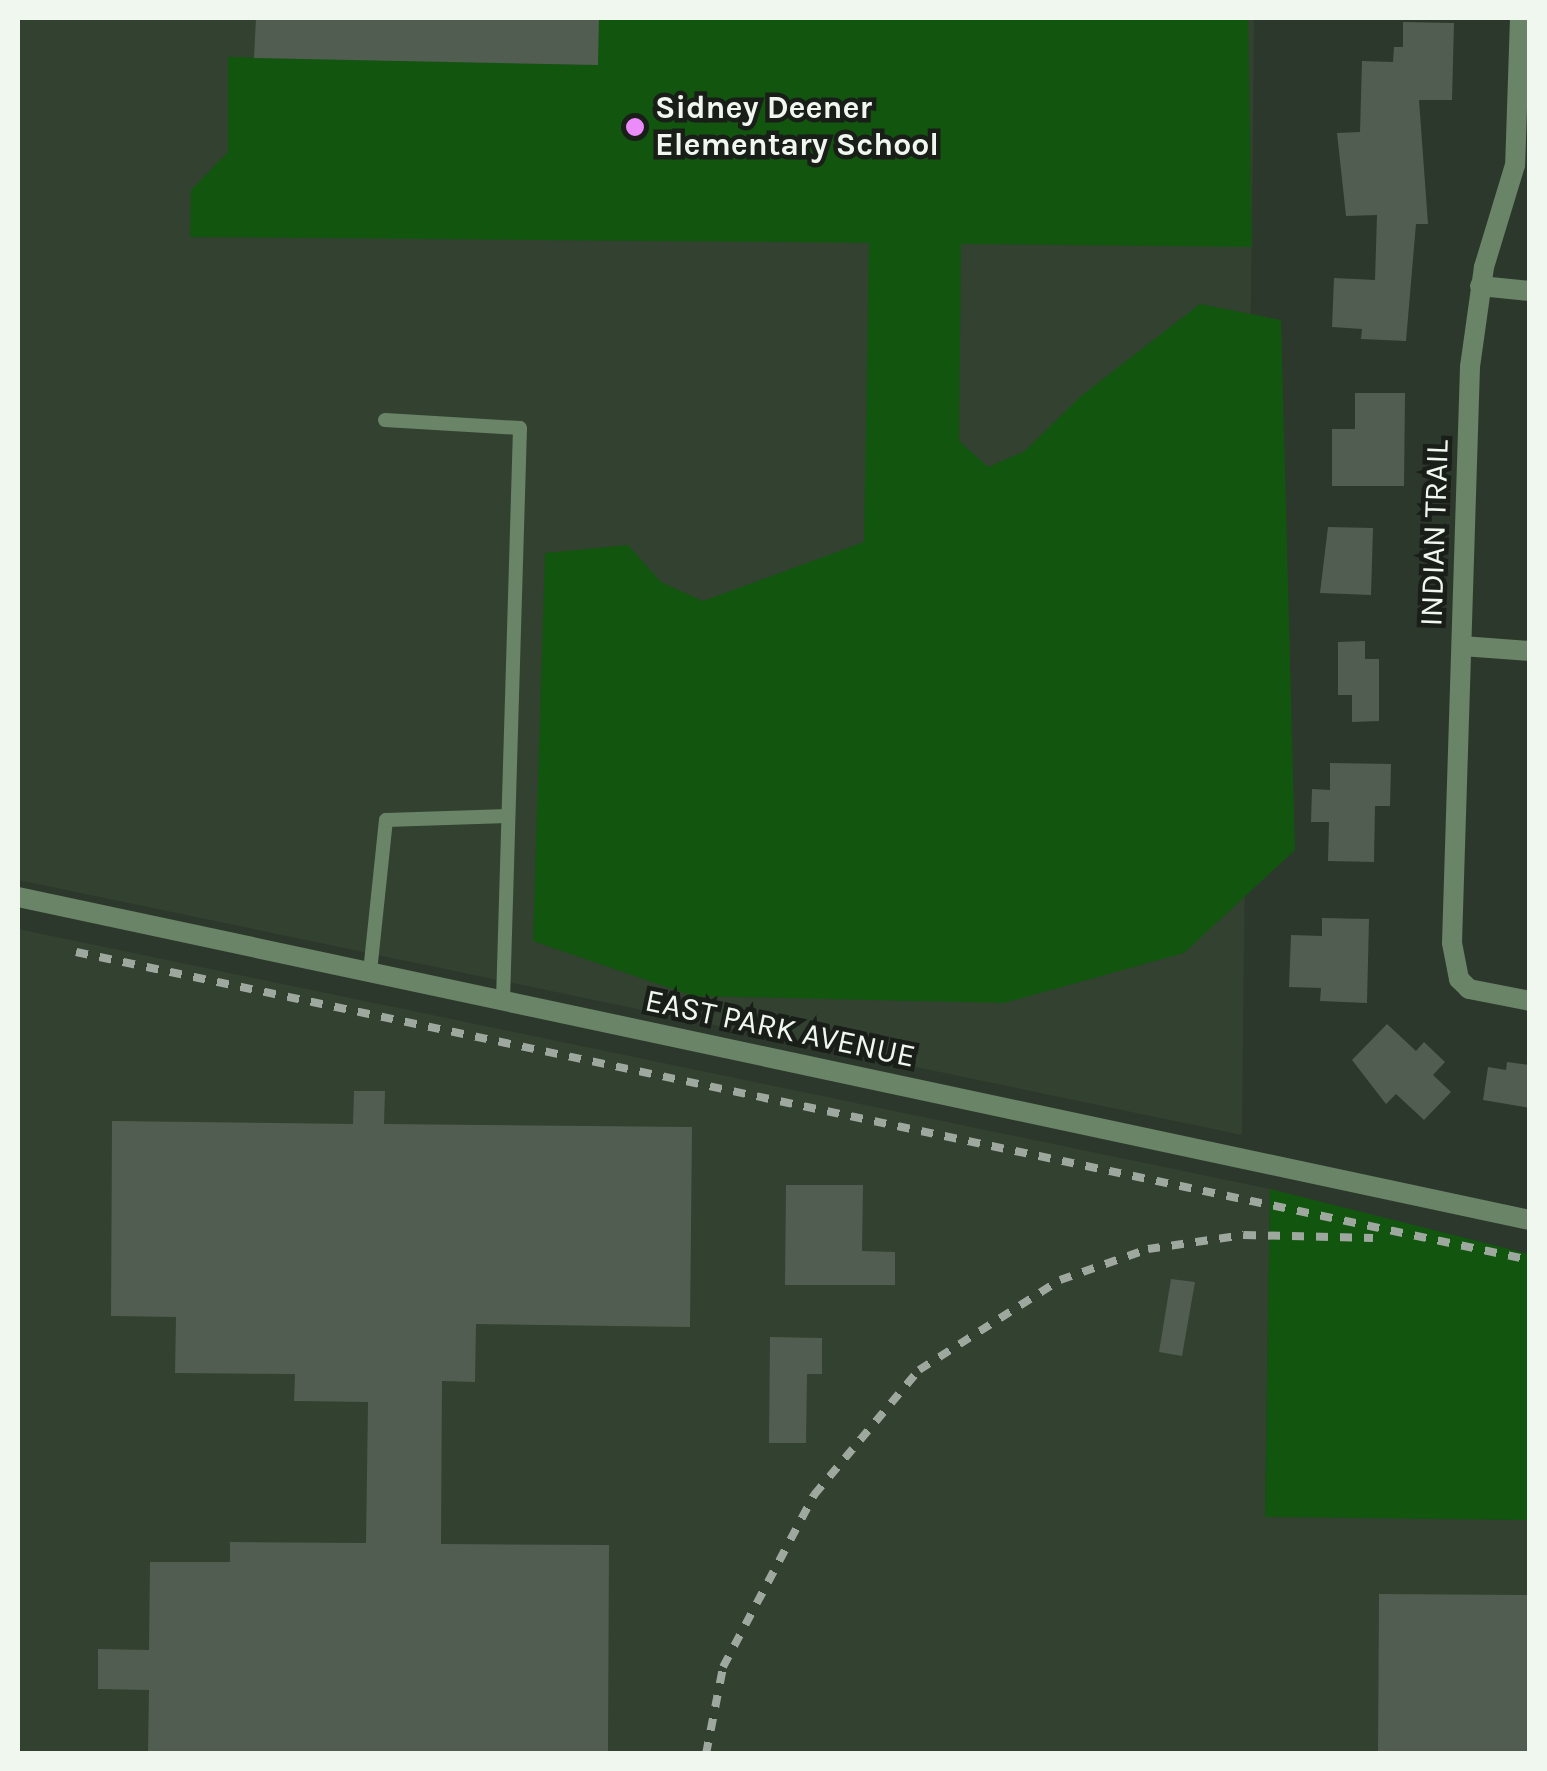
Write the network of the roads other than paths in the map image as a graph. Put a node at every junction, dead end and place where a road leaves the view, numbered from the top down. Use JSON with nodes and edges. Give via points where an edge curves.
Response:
{"nodes":[{"id":1,"x":1520,"y":18,"type":"edge"},
{"id":2,"x":1480,"y":286,"type":"junction"},
{"id":3,"x":1530,"y":291,"type":"edge"},
{"id":4,"x":385,"y":420,"type":"dead end"},
{"id":5,"x":1462,"y":646,"type":"junction"},
{"id":6,"x":1530,"y":652,"type":"edge"},
{"id":7,"x":508,"y":816,"type":"junction"},
{"id":8,"x":18,"y":897,"type":"edge"},
{"id":9,"x":370,"y":972,"type":"junction"},
{"id":10,"x":503,"y":1000,"type":"junction"},
{"id":11,"x":1530,"y":1001,"type":"edge"},
{"id":12,"x":1530,"y":1220,"type":"edge"}],
"edges":[{"from":1,"to":2,"type":"street","name":"INDIAN TRAIL","via":[[1515,165]]},
{"from":2,"to":3,"type":"street"},
{"from":2,"to":5,"type":"street","name":"INDIAN TRAIL","via":[[1470,367]]},
{"from":4,"to":7,"type":"lane","via":[[520,428]]},
{"from":5,"to":6,"type":"street"},
{"from":5,"to":11,"type":"street","name":"INDIAN TRAIL","via":[[1454,962],[1470,989]]},
{"from":7,"to":9,"type":"lane","via":[[386,820]]},
{"from":7,"to":10,"type":"lane"},
{"from":8,"to":9,"type":"street","name":"EAST PARK AVENUE"},
{"from":9,"to":10,"type":"street","name":"EAST PARK AVENUE"},
{"from":10,"to":12,"type":"street","name":"EAST PARK AVENUE"}]}
